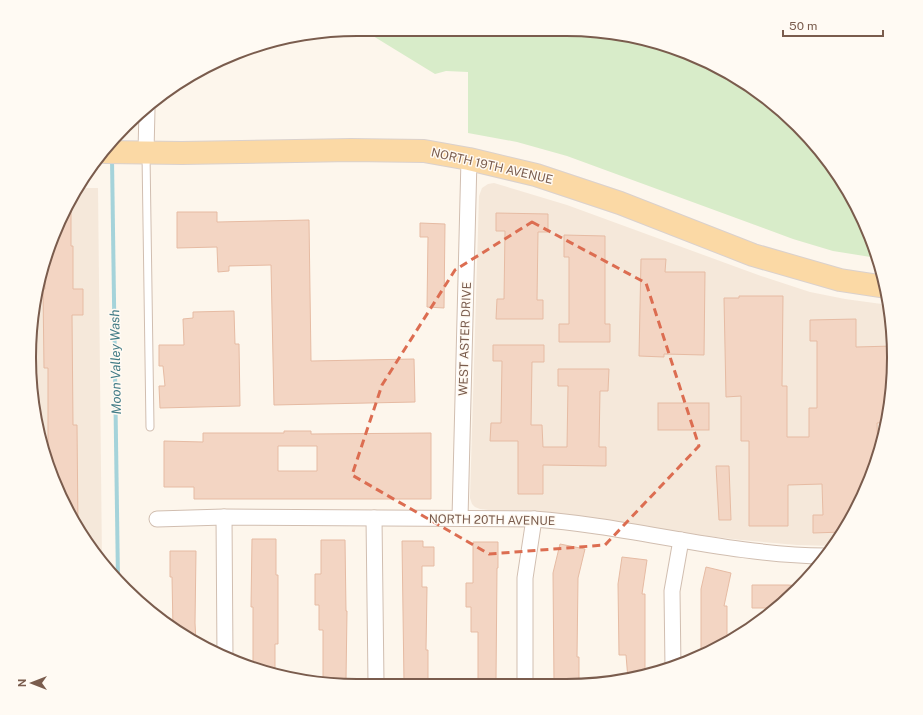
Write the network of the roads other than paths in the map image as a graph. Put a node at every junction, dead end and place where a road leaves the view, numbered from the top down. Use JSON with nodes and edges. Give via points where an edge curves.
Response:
{"nodes":[{"id":1,"x":141,"y":120,"type":"edge"},
{"id":2,"x":138,"y":123,"type":"edge"},
{"id":3,"x":125,"y":152,"type":"edge"},
{"id":4,"x":469,"y":159,"type":"junction"},
{"id":5,"x":879,"y":286,"type":"edge"},
{"id":6,"x":150,"y":427,"type":"dead end"},
{"id":7,"x":224,"y":517,"type":"junction"},
{"id":8,"x":374,"y":518,"type":"junction"},
{"id":9,"x":460,"y":518,"type":"junction"},
{"id":10,"x":157,"y":519,"type":"dead end"},
{"id":11,"x":534,"y":519,"type":"junction"},
{"id":12,"x":681,"y":540,"type":"junction"},
{"id":13,"x":819,"y":556,"type":"edge"},
{"id":14,"x":225,"y":651,"type":"edge"},
{"id":15,"x":673,"y":661,"type":"edge"},
{"id":16,"x":376,"y":679,"type":"edge"},
{"id":17,"x":525,"y":679,"type":"edge"}],
"edges":[{"from":1,"to":3,"type":"street"},
{"from":2,"to":3,"type":"street"},
{"from":3,"to":4,"type":"main road","name":"NORTH 19TH AVENUE","via":[[424,151]]},
{"from":3,"to":6,"type":"lane"},
{"from":4,"to":5,"type":"main road","name":"NORTH 19TH AVENUE","via":[[550,179],[620,203],[753,255],[840,280]]},
{"from":4,"to":9,"type":"street","name":"WEST ASTER DRIVE"},
{"from":7,"to":8,"type":"street","name":"NORTH 20TH AVENUE"},
{"from":7,"to":10,"type":"street","name":"NORTH 20TH AVENUE"},
{"from":7,"to":14,"type":"street"},
{"from":8,"to":9,"type":"street","name":"NORTH 20TH AVENUE"},
{"from":8,"to":16,"type":"street"},
{"from":9,"to":11,"type":"street","name":"NORTH 20TH AVENUE"},
{"from":11,"to":12,"type":"street","name":"NORTH 20TH AVENUE"},
{"from":11,"to":17,"type":"street","via":[[525,578]]},
{"from":12,"to":13,"type":"street","name":"NORTH 20TH AVENUE","via":[[788,555]]},
{"from":12,"to":15,"type":"street","via":[[672,591]]}]}
